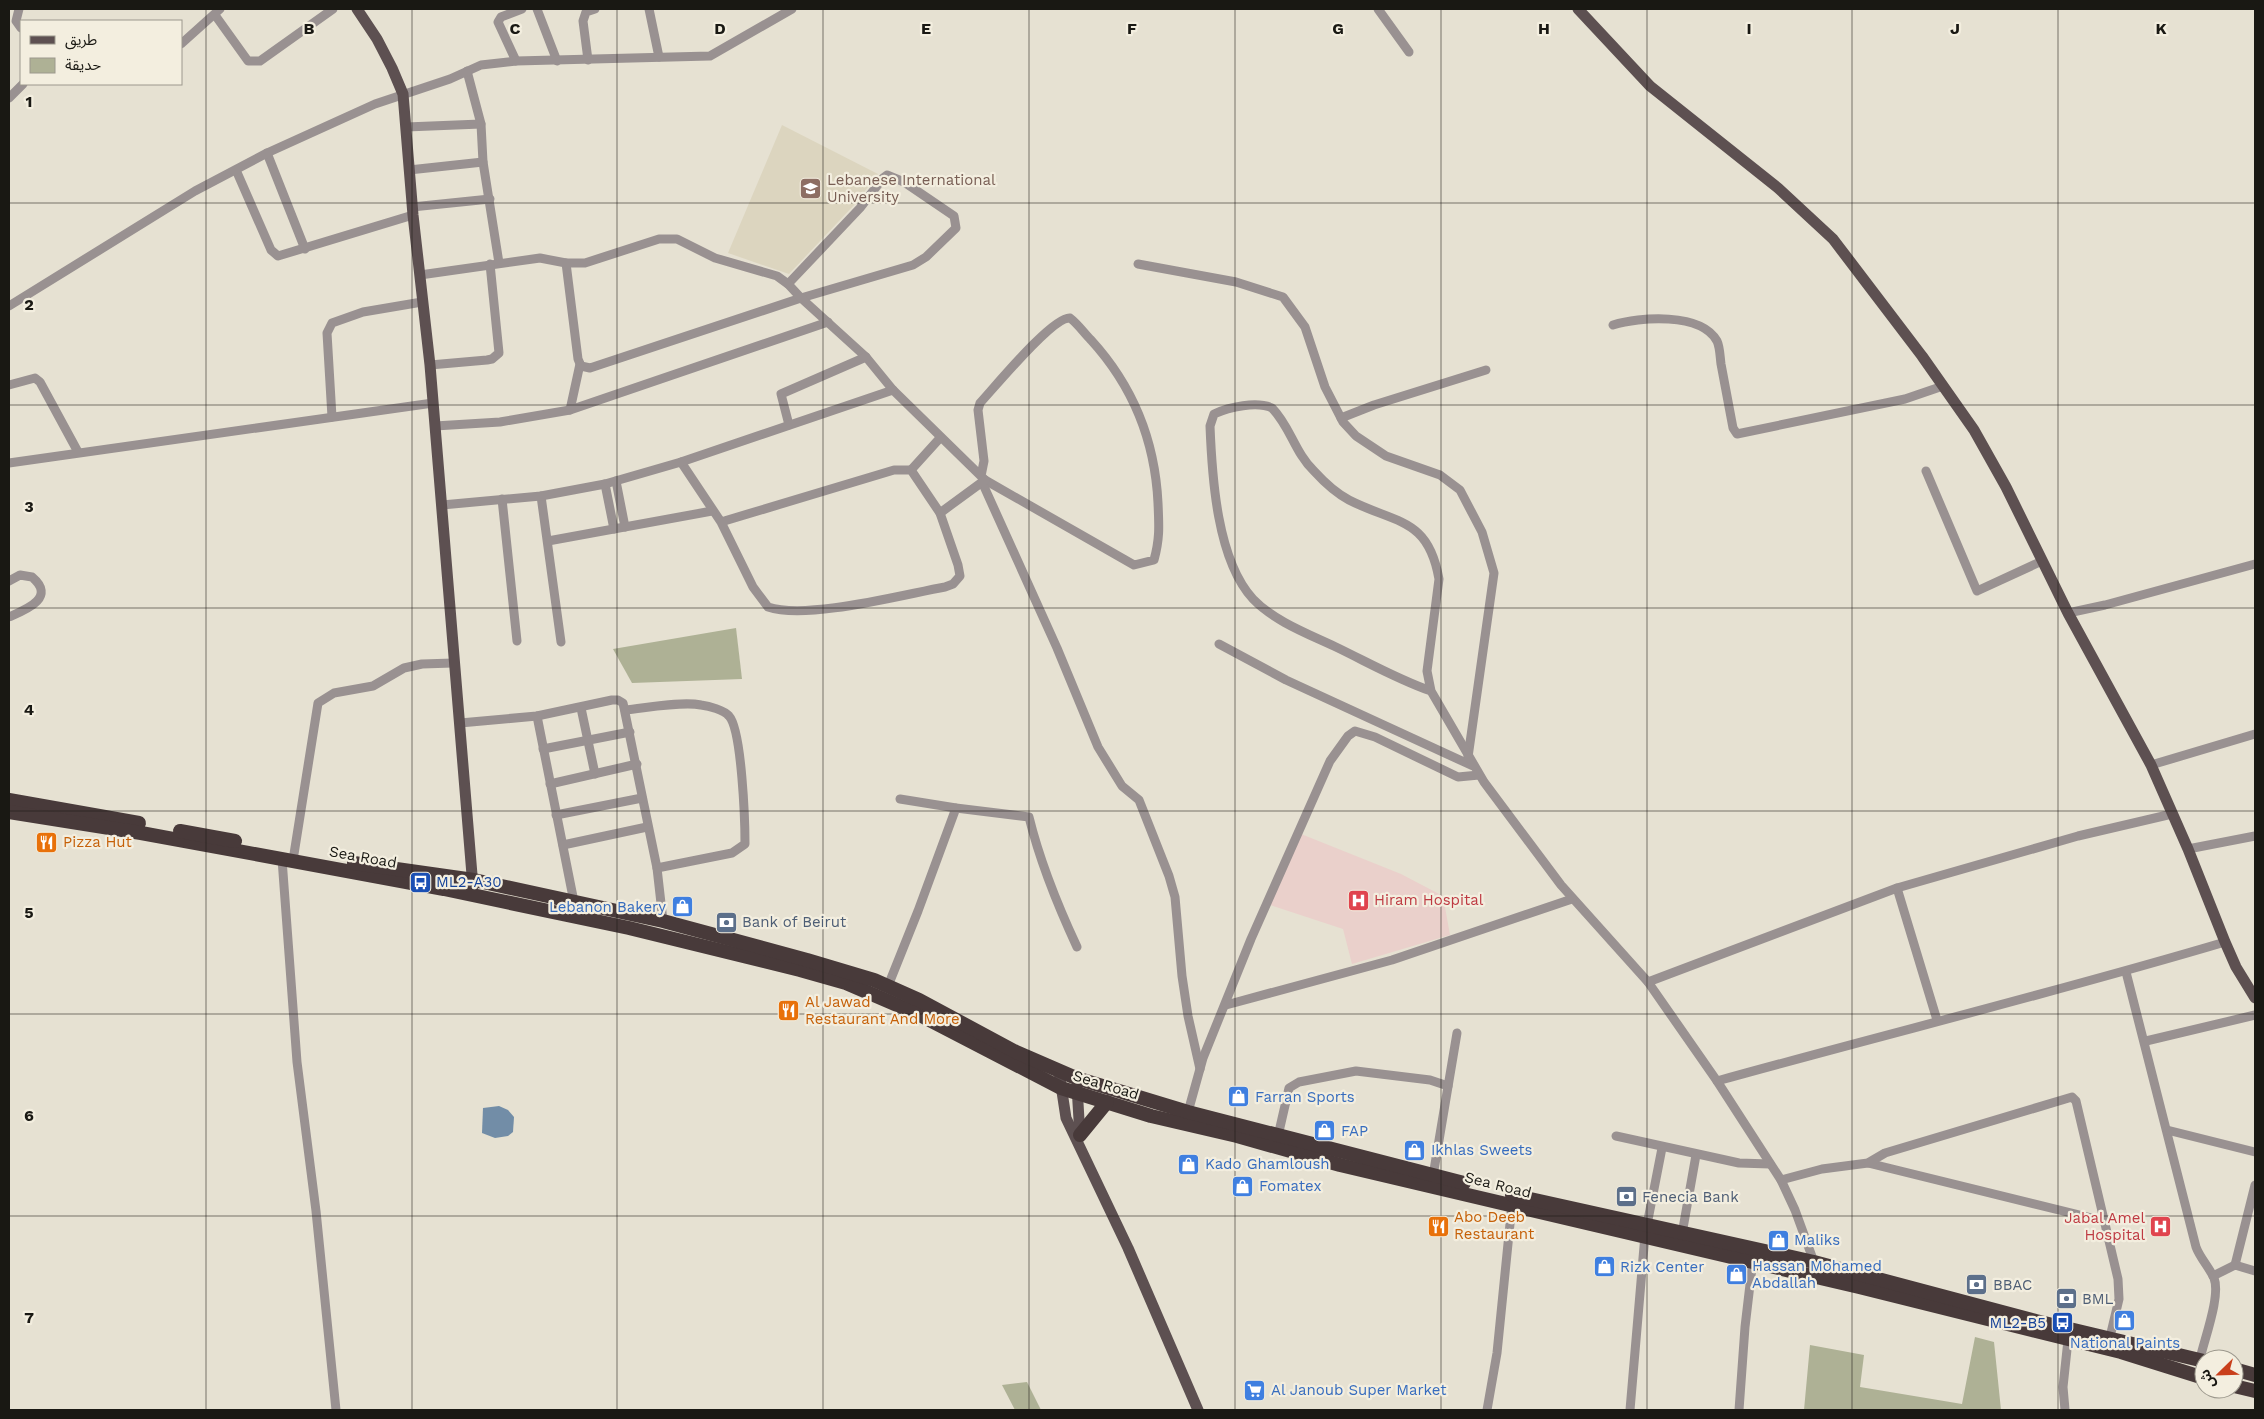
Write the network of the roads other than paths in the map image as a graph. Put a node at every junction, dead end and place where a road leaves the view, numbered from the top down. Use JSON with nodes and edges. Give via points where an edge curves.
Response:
{"nodes":[{"id":1,"x":19,"y":9,"type":"edge"},
{"id":2,"x":333,"y":9,"type":"edge"},
{"id":3,"x":357,"y":9,"type":"edge"},
{"id":4,"x":522,"y":9,"type":"edge"},
{"id":5,"x":537,"y":9,"type":"edge"},
{"id":6,"x":595,"y":9,"type":"edge"},
{"id":7,"x":650,"y":9,"type":"edge"},
{"id":8,"x":792,"y":9,"type":"edge"},
{"id":9,"x":1378,"y":9,"type":"edge"},
{"id":10,"x":1578,"y":9,"type":"edge"},
{"id":11,"x":217,"y":12,"type":"edge"},
{"id":12,"x":16,"y":24,"type":"edge"},
{"id":13,"x":182,"y":43,"type":"edge"},
{"id":14,"x":1409,"y":52,"type":"dead end"},
{"id":15,"x":659,"y":57,"type":"junction"},
{"id":16,"x":588,"y":60,"type":"junction"},
{"id":17,"x":516,"y":61,"type":"junction"},
{"id":18,"x":556,"y":61,"type":"junction"},
{"id":19,"x":468,"y":72,"type":"junction"},
{"id":20,"x":22,"y":85,"type":"edge"},
{"id":21,"x":402,"y":94,"type":"junction"},
{"id":22,"x":9,"y":98,"type":"edge"},
{"id":23,"x":480,"y":124,"type":"junction"},
{"id":24,"x":406,"y":127,"type":"junction"},
{"id":25,"x":267,"y":153,"type":"junction"},
{"id":26,"x":483,"y":162,"type":"junction"},
{"id":27,"x":236,"y":170,"type":"junction"},
{"id":28,"x":409,"y":170,"type":"junction"},
{"id":29,"x":490,"y":199,"type":"junction"},
{"id":30,"x":413,"y":211,"type":"junction"},
{"id":31,"x":305,"y":249,"type":"junction"},
{"id":32,"x":566,"y":263,"type":"junction"},
{"id":33,"x":495,"y":264,"type":"junction"},
{"id":34,"x":1138,"y":264,"type":"dead end"},
{"id":35,"x":420,"y":275,"type":"junction"},
{"id":36,"x":788,"y":284,"type":"junction"},
{"id":37,"x":800,"y":298,"type":"junction"},
{"id":38,"x":422,"y":302,"type":"junction"},
{"id":39,"x":9,"y":306,"type":"edge"},
{"id":40,"x":828,"y":322,"type":"junction"},
{"id":41,"x":1613,"y":325,"type":"dead end"},
{"id":42,"x":866,"y":357,"type":"junction"},
{"id":43,"x":580,"y":364,"type":"junction"},
{"id":44,"x":430,"y":365,"type":"junction"},
{"id":45,"x":1486,"y":370,"type":"dead end"},
{"id":46,"x":9,"y":385,"type":"edge"},
{"id":47,"x":1943,"y":386,"type":"junction"},
{"id":48,"x":893,"y":390,"type":"junction"},
{"id":49,"x":433,"y":403,"type":"junction"},
{"id":50,"x":570,"y":410,"type":"junction"},
{"id":51,"x":332,"y":417,"type":"junction"},
{"id":52,"x":1341,"y":418,"type":"junction"},
{"id":53,"x":789,"y":425,"type":"junction"},
{"id":54,"x":435,"y":426,"type":"junction"},
{"id":55,"x":940,"y":438,"type":"junction"},
{"id":56,"x":78,"y":452,"type":"junction"},
{"id":57,"x":10,"y":461,"type":"edge"},
{"id":58,"x":681,"y":462,"type":"junction"},
{"id":59,"x":911,"y":470,"type":"junction"},
{"id":60,"x":1926,"y":471,"type":"dead end"},
{"id":61,"x":983,"y":480,"type":"junction"},
{"id":62,"x":616,"y":481,"type":"junction"},
{"id":63,"x":605,"y":484,"type":"junction"},
{"id":64,"x":541,"y":496,"type":"junction"},
{"id":65,"x":502,"y":499,"type":"junction"},
{"id":66,"x":442,"y":505,"type":"junction"},
{"id":67,"x":712,"y":510,"type":"junction"},
{"id":68,"x":940,"y":513,"type":"junction"},
{"id":69,"x":721,"y":522,"type":"junction"},
{"id":70,"x":625,"y":527,"type":"junction"},
{"id":71,"x":614,"y":529,"type":"junction"},
{"id":72,"x":548,"y":541,"type":"junction"},
{"id":73,"x":2042,"y":561,"type":"junction"},
{"id":74,"x":2255,"y":564,"type":"edge"},
{"id":75,"x":9,"y":581,"type":"edge"},
{"id":76,"x":2068,"y":613,"type":"junction"},
{"id":77,"x":9,"y":617,"type":"edge"},
{"id":78,"x":517,"y":641,"type":"dead end"},
{"id":79,"x":561,"y":642,"type":"dead end"},
{"id":80,"x":1219,"y":644,"type":"dead end"},
{"id":81,"x":453,"y":663,"type":"junction"},
{"id":82,"x":1431,"y":691,"type":"junction"},
{"id":83,"x":581,"y":708,"type":"junction"},
{"id":84,"x":625,"y":710,"type":"junction"},
{"id":85,"x":537,"y":716,"type":"junction"},
{"id":86,"x":460,"y":723,"type":"junction"},
{"id":87,"x":630,"y":732,"type":"junction"},
{"id":88,"x":2255,"y":734,"type":"edge"},
{"id":89,"x":588,"y":740,"type":"junction"},
{"id":90,"x":544,"y":749,"type":"junction"},
{"id":91,"x":1468,"y":757,"type":"junction"},
{"id":92,"x":636,"y":764,"type":"junction"},
{"id":93,"x":2151,"y":765,"type":"junction"},
{"id":94,"x":1473,"y":766,"type":"junction"},
{"id":95,"x":595,"y":774,"type":"junction"},
{"id":96,"x":1479,"y":775,"type":"junction"},
{"id":97,"x":550,"y":784,"type":"junction"},
{"id":98,"x":642,"y":798,"type":"junction"},
{"id":99,"x":900,"y":799,"type":"dead end"},
{"id":100,"x":9,"y":800,"type":"edge"},
{"id":101,"x":956,"y":808,"type":"junction"},
{"id":102,"x":9,"y":812,"type":"edge"},
{"id":103,"x":2172,"y":814,"type":"junction"},
{"id":104,"x":556,"y":815,"type":"junction"},
{"id":105,"x":647,"y":827,"type":"junction"},
{"id":106,"x":2255,"y":836,"type":"edge"},
{"id":107,"x":562,"y":845,"type":"junction"},
{"id":108,"x":2188,"y":849,"type":"junction"},
{"id":109,"x":288,"y":856,"type":"junction"},
{"id":110,"x":656,"y":868,"type":"junction"},
{"id":111,"x":474,"y":880,"type":"junction"},
{"id":112,"x":1897,"y":888,"type":"junction"},
{"id":113,"x":472,"y":896,"type":"junction"},
{"id":114,"x":1572,"y":899,"type":"junction"},
{"id":115,"x":574,"y":902,"type":"junction"},
{"id":116,"x":663,"y":921,"type":"junction"},
{"id":117,"x":2225,"y":942,"type":"junction"},
{"id":118,"x":1077,"y":947,"type":"dead end"},
{"id":119,"x":2126,"y":972,"type":"junction"},
{"id":120,"x":1648,"y":982,"type":"junction"},
{"id":121,"x":2251,"y":984,"type":"edge"},
{"id":122,"x":888,"y":986,"type":"junction"},
{"id":123,"x":2255,"y":998,"type":"edge"},
{"id":124,"x":1226,"y":1005,"type":"junction"},
{"id":125,"x":2255,"y":1015,"type":"edge"},
{"id":126,"x":1937,"y":1020,"type":"junction"},
{"id":127,"x":1457,"y":1033,"type":"dead end"},
{"id":128,"x":2146,"y":1041,"type":"junction"},
{"id":129,"x":1200,"y":1069,"type":"junction"},
{"id":130,"x":1059,"y":1072,"type":"junction"},
{"id":131,"x":1076,"y":1078,"type":"junction"},
{"id":132,"x":1717,"y":1081,"type":"junction"},
{"id":133,"x":1448,"y":1086,"type":"junction"},
{"id":134,"x":1061,"y":1088,"type":"junction"},
{"id":135,"x":1077,"y":1094,"type":"junction"},
{"id":136,"x":1107,"y":1102,"type":"junction"},
{"id":137,"x":1188,"y":1112,"type":"junction"},
{"id":138,"x":2167,"y":1130,"type":"junction"},
{"id":139,"x":1278,"y":1136,"type":"junction"},
{"id":140,"x":1616,"y":1136,"type":"dead end"},
{"id":141,"x":1080,"y":1138,"type":"junction"},
{"id":142,"x":1662,"y":1148,"type":"junction"},
{"id":143,"x":2255,"y":1152,"type":"edge"},
{"id":144,"x":1696,"y":1155,"type":"junction"},
{"id":145,"x":1868,"y":1163,"type":"junction"},
{"id":146,"x":1770,"y":1164,"type":"junction"},
{"id":147,"x":1433,"y":1176,"type":"junction"},
{"id":148,"x":1781,"y":1180,"type":"junction"},
{"id":149,"x":2255,"y":1185,"type":"edge"},
{"id":150,"x":1512,"y":1204,"type":"junction"},
{"id":151,"x":2104,"y":1220,"type":"junction"},
{"id":152,"x":1646,"y":1230,"type":"junction"},
{"id":153,"x":1682,"y":1234,"type":"junction"},
{"id":154,"x":1754,"y":1256,"type":"junction"},
{"id":155,"x":1814,"y":1262,"type":"junction"},
{"id":156,"x":2235,"y":1265,"type":"junction"},
{"id":157,"x":2255,"y":1271,"type":"edge"},
{"id":158,"x":2213,"y":1276,"type":"junction"},
{"id":159,"x":2110,"y":1337,"type":"junction"},
{"id":160,"x":2068,"y":1340,"type":"junction"},
{"id":161,"x":2204,"y":1349,"type":"edge"},
{"id":162,"x":2194,"y":1358,"type":"edge"},
{"id":163,"x":2194,"y":1375,"type":"edge"},
{"id":164,"x":336,"y":1410,"type":"edge"},
{"id":165,"x":1198,"y":1410,"type":"edge"},
{"id":166,"x":1487,"y":1410,"type":"edge"},
{"id":167,"x":1630,"y":1410,"type":"edge"},
{"id":168,"x":1739,"y":1410,"type":"edge"},
{"id":169,"x":2065,"y":1410,"type":"edge"}],
"edges":[{"from":1,"to":12,"type":"street"},
{"from":2,"to":11,"type":"street","via":[[260,61],[254,62],[248,61]]},
{"from":3,"to":21,"type":"main road","via":[[385,53]]},
{"from":4,"to":17,"type":"street","via":[[501,17],[498,22]]},
{"from":5,"to":18,"type":"street"},
{"from":6,"to":16,"type":"street","via":[[586,12],[582,21]]},
{"from":7,"to":15,"type":"street"},
{"from":8,"to":15,"type":"street","via":[[710,56]]},
{"from":9,"to":14,"type":"street"},
{"from":10,"to":47,"type":"main road","via":[[1650,86],[1773,184],[1833,239]]},
{"from":11,"to":13,"type":"street"},
{"from":15,"to":16,"type":"street"},
{"from":16,"to":18,"type":"street"},
{"from":17,"to":18,"type":"street"},
{"from":17,"to":19,"type":"street","via":[[481,65]]},
{"from":19,"to":21,"type":"street"},
{"from":19,"to":23,"type":"street"},
{"from":20,"to":22,"type":"street"},
{"from":21,"to":24,"type":"main road"},
{"from":21,"to":25,"type":"street"},
{"from":23,"to":24,"type":"street"},
{"from":23,"to":26,"type":"street"},
{"from":24,"to":28,"type":"main road"},
{"from":25,"to":27,"type":"street"},
{"from":25,"to":31,"type":"street"},
{"from":26,"to":28,"type":"street"},
{"from":26,"to":29,"type":"street"},
{"from":27,"to":31,"type":"street","via":[[271,250],[278,256]]},
{"from":27,"to":39,"type":"street","via":[[195,191]]},
{"from":28,"to":30,"type":"main road"},
{"from":29,"to":30,"type":"street"},
{"from":29,"to":33,"type":"street"},
{"from":30,"to":31,"type":"street"},
{"from":30,"to":35,"type":"main road"},
{"from":32,"to":33,"type":"street","via":[[540,258]]},
{"from":32,"to":36,"type":"street","via":[[585,263],[659,239],[677,239],[715,258],[777,276]]},
{"from":32,"to":43,"type":"street","via":[[574,339]]},
{"from":33,"to":35,"type":"street"},
{"from":33,"to":44,"type":"street","via":[[499,353],[487,360]]},
{"from":34,"to":52,"type":"street","via":[[1236,282],[1283,297],[1305,327],[1325,387]]},
{"from":35,"to":38,"type":"main road"},
{"from":36,"to":37,"type":"street"},
{"from":36,"to":37,"type":"street","via":[[887,175],[904,182],[954,216],[956,228],[920,262]]},
{"from":37,"to":40,"type":"street"},
{"from":37,"to":43,"type":"street","via":[[590,368]]},
{"from":38,"to":44,"type":"main road"},
{"from":38,"to":51,"type":"street","via":[[363,312],[332,323],[327,333]]},
{"from":40,"to":42,"type":"street"},
{"from":40,"to":50,"type":"street"},
{"from":41,"to":47,"type":"street","via":[[1665,318],[1686,321],[1705,329],[1717,341],[1733,428],[1737,434],[1905,399]]},
{"from":42,"to":48,"type":"street"},
{"from":42,"to":53,"type":"street","via":[[784,390],[781,394]]},
{"from":43,"to":50,"type":"street"},
{"from":44,"to":49,"type":"main road"},
{"from":45,"to":52,"type":"street"},
{"from":46,"to":56,"type":"street","via":[[35,378],[40,382]]},
{"from":47,"to":73,"type":"main road","via":[[1992,460]]},
{"from":48,"to":53,"type":"street"},
{"from":48,"to":55,"type":"street"},
{"from":49,"to":51,"type":"street"},
{"from":49,"to":54,"type":"main road"},
{"from":50,"to":54,"type":"street","via":[[500,422]]},
{"from":51,"to":56,"type":"street"},
{"from":52,"to":91,"type":"street","via":[[1356,436],[1386,456],[1453,482],[1465,497],[1482,532],[1494,573]]},
{"from":53,"to":58,"type":"street"},
{"from":54,"to":66,"type":"main road"},
{"from":55,"to":59,"type":"street"},
{"from":55,"to":61,"type":"street"},
{"from":56,"to":57,"type":"street"},
{"from":58,"to":62,"type":"street"},
{"from":58,"to":67,"type":"street"},
{"from":59,"to":68,"type":"street"},
{"from":59,"to":69,"type":"street","via":[[894,470]]},
{"from":60,"to":73,"type":"street","via":[[1978,591]]},
{"from":61,"to":61,"type":"street","via":[[1134,565],[1154,560],[1160,538],[1157,486],[1146,431],[1114,366],[1070,318],[1063,318],[1029,348],[980,403]]},
{"from":61,"to":68,"type":"street"},
{"from":61,"to":129,"type":"street","via":[[1098,747],[1122,786],[1139,800],[1170,876],[1176,897],[1188,1016]]},
{"from":62,"to":63,"type":"street"},
{"from":62,"to":70,"type":"street"},
{"from":63,"to":64,"type":"street"},
{"from":63,"to":71,"type":"street"},
{"from":64,"to":65,"type":"street"},
{"from":64,"to":72,"type":"street"},
{"from":65,"to":66,"type":"street"},
{"from":65,"to":78,"type":"street"},
{"from":66,"to":81,"type":"main road"},
{"from":67,"to":69,"type":"street"},
{"from":67,"to":70,"type":"street"},
{"from":68,"to":69,"type":"street","via":[[958,565],[960,576],[953,584],[796,612],[768,607],[761,600]]},
{"from":70,"to":71,"type":"street"},
{"from":71,"to":72,"type":"street"},
{"from":72,"to":79,"type":"street"},
{"from":73,"to":76,"type":"main road"},
{"from":74,"to":76,"type":"street"},
{"from":75,"to":77,"type":"street","via":[[20,575],[32,577],[37,581],[41,594],[35,605]]},
{"from":76,"to":93,"type":"main road"},
{"from":80,"to":94,"type":"street","via":[[1286,680]]},
{"from":81,"to":86,"type":"main road"},
{"from":81,"to":109,"type":"street","via":[[404,668],[373,686],[334,693],[318,703]]},
{"from":82,"to":82,"type":"street","via":[[1427,671],[1439,579],[1436,565],[1421,535],[1407,523],[1348,499],[1334,489],[1312,470],[1295,448],[1272,408],[1249,406],[1214,414],[1210,426],[1215,502],[1228,550],[1244,588],[1264,609],[1291,625],[1390,675]]},
{"from":82,"to":91,"type":"street"},
{"from":83,"to":84,"type":"street","via":[[618,700]]},
{"from":83,"to":85,"type":"street"},
{"from":83,"to":89,"type":"street"},
{"from":84,"to":87,"type":"street"},
{"from":84,"to":110,"type":"street","via":[[700,704],[726,713],[735,731],[745,844],[732,854]]},
{"from":85,"to":86,"type":"street"},
{"from":85,"to":90,"type":"street"},
{"from":86,"to":111,"type":"main road"},
{"from":87,"to":89,"type":"street"},
{"from":87,"to":92,"type":"street"},
{"from":88,"to":93,"type":"street"},
{"from":89,"to":90,"type":"street"},
{"from":89,"to":95,"type":"street"},
{"from":90,"to":97,"type":"street"},
{"from":91,"to":94,"type":"street"},
{"from":92,"to":95,"type":"street"},
{"from":92,"to":98,"type":"street"},
{"from":93,"to":103,"type":"main road"},
{"from":94,"to":96,"type":"street"},
{"from":95,"to":97,"type":"street"},
{"from":96,"to":114,"type":"street"},
{"from":96,"to":124,"type":"street","via":[[1458,778],[1375,737],[1355,732],[1348,736],[1330,761],[1251,939]]},
{"from":97,"to":104,"type":"street"},
{"from":98,"to":104,"type":"street"},
{"from":98,"to":105,"type":"street"},
{"from":99,"to":101,"type":"street"},
{"from":100,"to":109,"type":"highway","name":"Sea Road","via":[[210,836]]},
{"from":101,"to":118,"type":"street","via":[[1029,816],[1038,854]]},
{"from":101,"to":122,"type":"street"},
{"from":102,"to":109,"type":"highway","name":"Sea Road"},
{"from":103,"to":108,"type":"main road"},
{"from":103,"to":112,"type":"street","via":[[2070,838]]},
{"from":104,"to":107,"type":"street"},
{"from":105,"to":107,"type":"street"},
{"from":105,"to":110,"type":"street"},
{"from":106,"to":108,"type":"street"},
{"from":107,"to":115,"type":"street"},
{"from":108,"to":117,"type":"main road"},
{"from":109,"to":111,"type":"highway","name":"Sea Road"},
{"from":109,"to":113,"type":"highway","name":"Sea Road"},
{"from":109,"to":164,"type":"street","via":[[297,1062]]},
{"from":110,"to":116,"type":"street"},
{"from":111,"to":113,"type":"main road"},
{"from":111,"to":115,"type":"highway","name":"Sea Road"},
{"from":112,"to":120,"type":"street"},
{"from":112,"to":126,"type":"street"},
{"from":113,"to":134,"type":"highway","name":"Sea Road","via":[[637,930],[846,983],[918,1014]]},
{"from":114,"to":120,"type":"street"},
{"from":114,"to":124,"type":"street","via":[[1392,960]]},
{"from":115,"to":116,"type":"highway","name":"Sea Road"},
{"from":116,"to":122,"type":"highway","name":"Sea Road"},
{"from":117,"to":119,"type":"street"},
{"from":117,"to":121,"type":"main road"},
{"from":119,"to":126,"type":"street"},
{"from":119,"to":128,"type":"street"},
{"from":120,"to":132,"type":"street"},
{"from":121,"to":123,"type":"main road"},
{"from":122,"to":130,"type":"highway","name":"Sea Road"},
{"from":124,"to":129,"type":"street"},
{"from":125,"to":128,"type":"street"},
{"from":126,"to":132,"type":"street"},
{"from":127,"to":133,"type":"street"},
{"from":128,"to":138,"type":"street"},
{"from":129,"to":137,"type":"street"},
{"from":130,"to":131,"type":"highway","name":"Sea Road"},
{"from":130,"to":134,"type":"main road"},
{"from":131,"to":135,"type":"main road"},
{"from":131,"to":137,"type":"highway","name":"Sea Road"},
{"from":132,"to":146,"type":"street"},
{"from":133,"to":139,"type":"street","via":[[1430,1080],[1356,1071],[1299,1082],[1290,1088]]},
{"from":133,"to":147,"type":"street"},
{"from":134,"to":135,"type":"highway","name":"Sea Road"},
{"from":134,"to":141,"type":"main road","via":[[1066,1118]]},
{"from":135,"to":136,"type":"highway","name":"Sea Road"},
{"from":135,"to":141,"type":"main road"},
{"from":136,"to":141,"type":"highway"},
{"from":136,"to":150,"type":"highway","name":"Sea Road","via":[[1340,1165]]},
{"from":137,"to":139,"type":"highway","name":"Sea Road"},
{"from":138,"to":143,"type":"street"},
{"from":138,"to":158,"type":"street","via":[[2196,1247]]},
{"from":139,"to":147,"type":"highway","name":"Sea Road"},
{"from":140,"to":142,"type":"street"},
{"from":141,"to":165,"type":"main road"},
{"from":142,"to":144,"type":"street"},
{"from":142,"to":152,"type":"street"},
{"from":144,"to":146,"type":"street","via":[[1739,1163]]},
{"from":144,"to":153,"type":"street"},
{"from":145,"to":148,"type":"street","via":[[1822,1169]]},
{"from":145,"to":151,"type":"street"},
{"from":145,"to":151,"type":"street","via":[[1885,1153],[2072,1097],[2076,1101]]},
{"from":146,"to":148,"type":"street"},
{"from":147,"to":152,"type":"highway","name":"Sea Road"},
{"from":148,"to":155,"type":"street"},
{"from":149,"to":156,"type":"street"},
{"from":150,"to":152,"type":"highway","name":"Sea Road","via":[[1587,1223]]},
{"from":150,"to":166,"type":"street","via":[[1497,1353]]},
{"from":151,"to":159,"type":"street","via":[[2119,1290]]},
{"from":152,"to":153,"type":"highway","name":"Sea Road"},
{"from":152,"to":154,"type":"highway","name":"Sea Road"},
{"from":152,"to":167,"type":"street"},
{"from":153,"to":154,"type":"highway","name":"Sea Road"},
{"from":154,"to":155,"type":"highway","name":"Sea Road"},
{"from":154,"to":160,"type":"highway","name":"Sea Road"},
{"from":154,"to":168,"type":"street"},
{"from":155,"to":159,"type":"highway","name":"Sea Road","via":[[2036,1321]]},
{"from":156,"to":157,"type":"street"},
{"from":156,"to":158,"type":"street"},
{"from":158,"to":161,"type":"street","via":[[2215,1297]]},
{"from":159,"to":162,"type":"highway","name":"Sea Road"},
{"from":160,"to":163,"type":"highway","name":"Sea Road","via":[[2121,1352]]},
{"from":160,"to":169,"type":"street","via":[[2063,1387]]}]}
